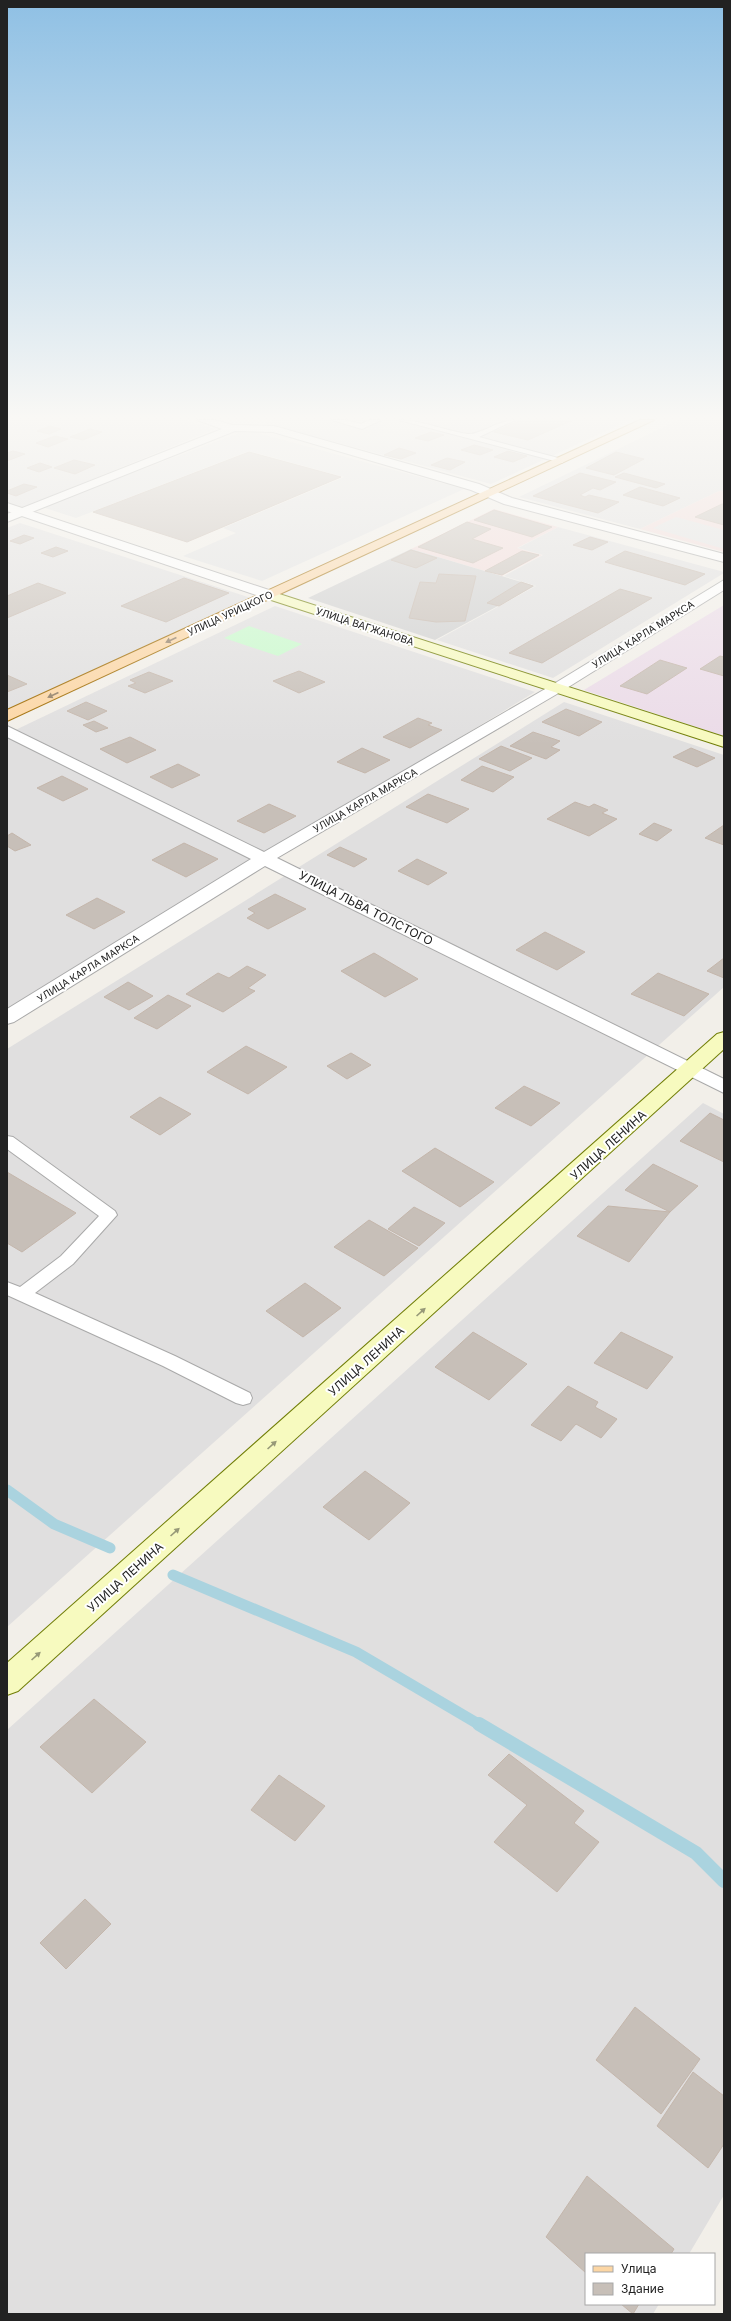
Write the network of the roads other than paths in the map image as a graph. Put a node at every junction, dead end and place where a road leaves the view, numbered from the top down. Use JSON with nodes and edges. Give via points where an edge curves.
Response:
{"nodes":[{"id":1,"x":72,"y":528,"type":"edge"},
{"id":2,"x":417,"y":528,"type":"edge"},
{"id":3,"x":613,"y":528,"type":"edge"},
{"id":4,"x":724,"y":558,"type":"edge"},
{"id":5,"x":724,"y":584,"type":"edge"},
{"id":6,"x":270,"y":595,"type":"junction"},
{"id":7,"x":557,"y":688,"type":"junction"},
{"id":8,"x":7,"y":716,"type":"edge"},
{"id":9,"x":7,"y":731,"type":"edge"},
{"id":10,"x":724,"y":742,"type":"edge"},
{"id":11,"x":265,"y":858,"type":"junction"},
{"id":12,"x":7,"y":1018,"type":"edge"},
{"id":13,"x":724,"y":1038,"type":"edge"},
{"id":14,"x":691,"y":1070,"type":"junction"},
{"id":15,"x":724,"y":1087,"type":"edge"},
{"id":16,"x":7,"y":1142,"type":"edge"},
{"id":17,"x":14,"y":1292,"type":"edge"},
{"id":18,"x":243,"y":1398,"type":"dead end"},
{"id":19,"x":7,"y":1682,"type":"edge"}],
"edges":[{"from":1,"to":6,"type":"street","name":"УЛИЦА ВАГЖАНОВА"},
{"from":2,"to":6,"type":"main road","name":"УЛИЦА УРИЦКОГО"},
{"from":3,"to":4,"type":"street"},
{"from":5,"to":7,"type":"street","name":"УЛИЦА КАРЛА МАРКСА"},
{"from":6,"to":7,"type":"main road","name":"УЛИЦА ВАГЖАНОВА"},
{"from":6,"to":8,"type":"main road","name":"УЛИЦА УРИЦКОГО","one_way":true},
{"from":7,"to":10,"type":"main road","name":"УЛИЦА ВАГЖАНОВА"},
{"from":7,"to":11,"type":"street","name":"УЛИЦА КАРЛА МАРКСА"},
{"from":9,"to":11,"type":"street","name":"УЛИЦА ЛЬВА ТОЛСТОГО"},
{"from":11,"to":12,"type":"street","name":"УЛИЦА КАРЛА МАРКСА"},
{"from":11,"to":14,"type":"street","name":"УЛИЦА ЛЬВА ТОЛСТОГО"},
{"from":13,"to":14,"type":"main road","name":"УЛИЦА ЛЕНИНА"},
{"from":14,"to":15,"type":"street","name":"УЛИЦА ЛЬВА ТОЛСТОГО"},
{"from":19,"to":14,"type":"main road","name":"УЛИЦА ЛЕНИНА","one_way":true},
{"from":16,"to":17,"type":"lane","via":[[109,1215],[67,1260]]},
{"from":17,"to":18,"type":"lane","via":[[169,1361]]}]}
